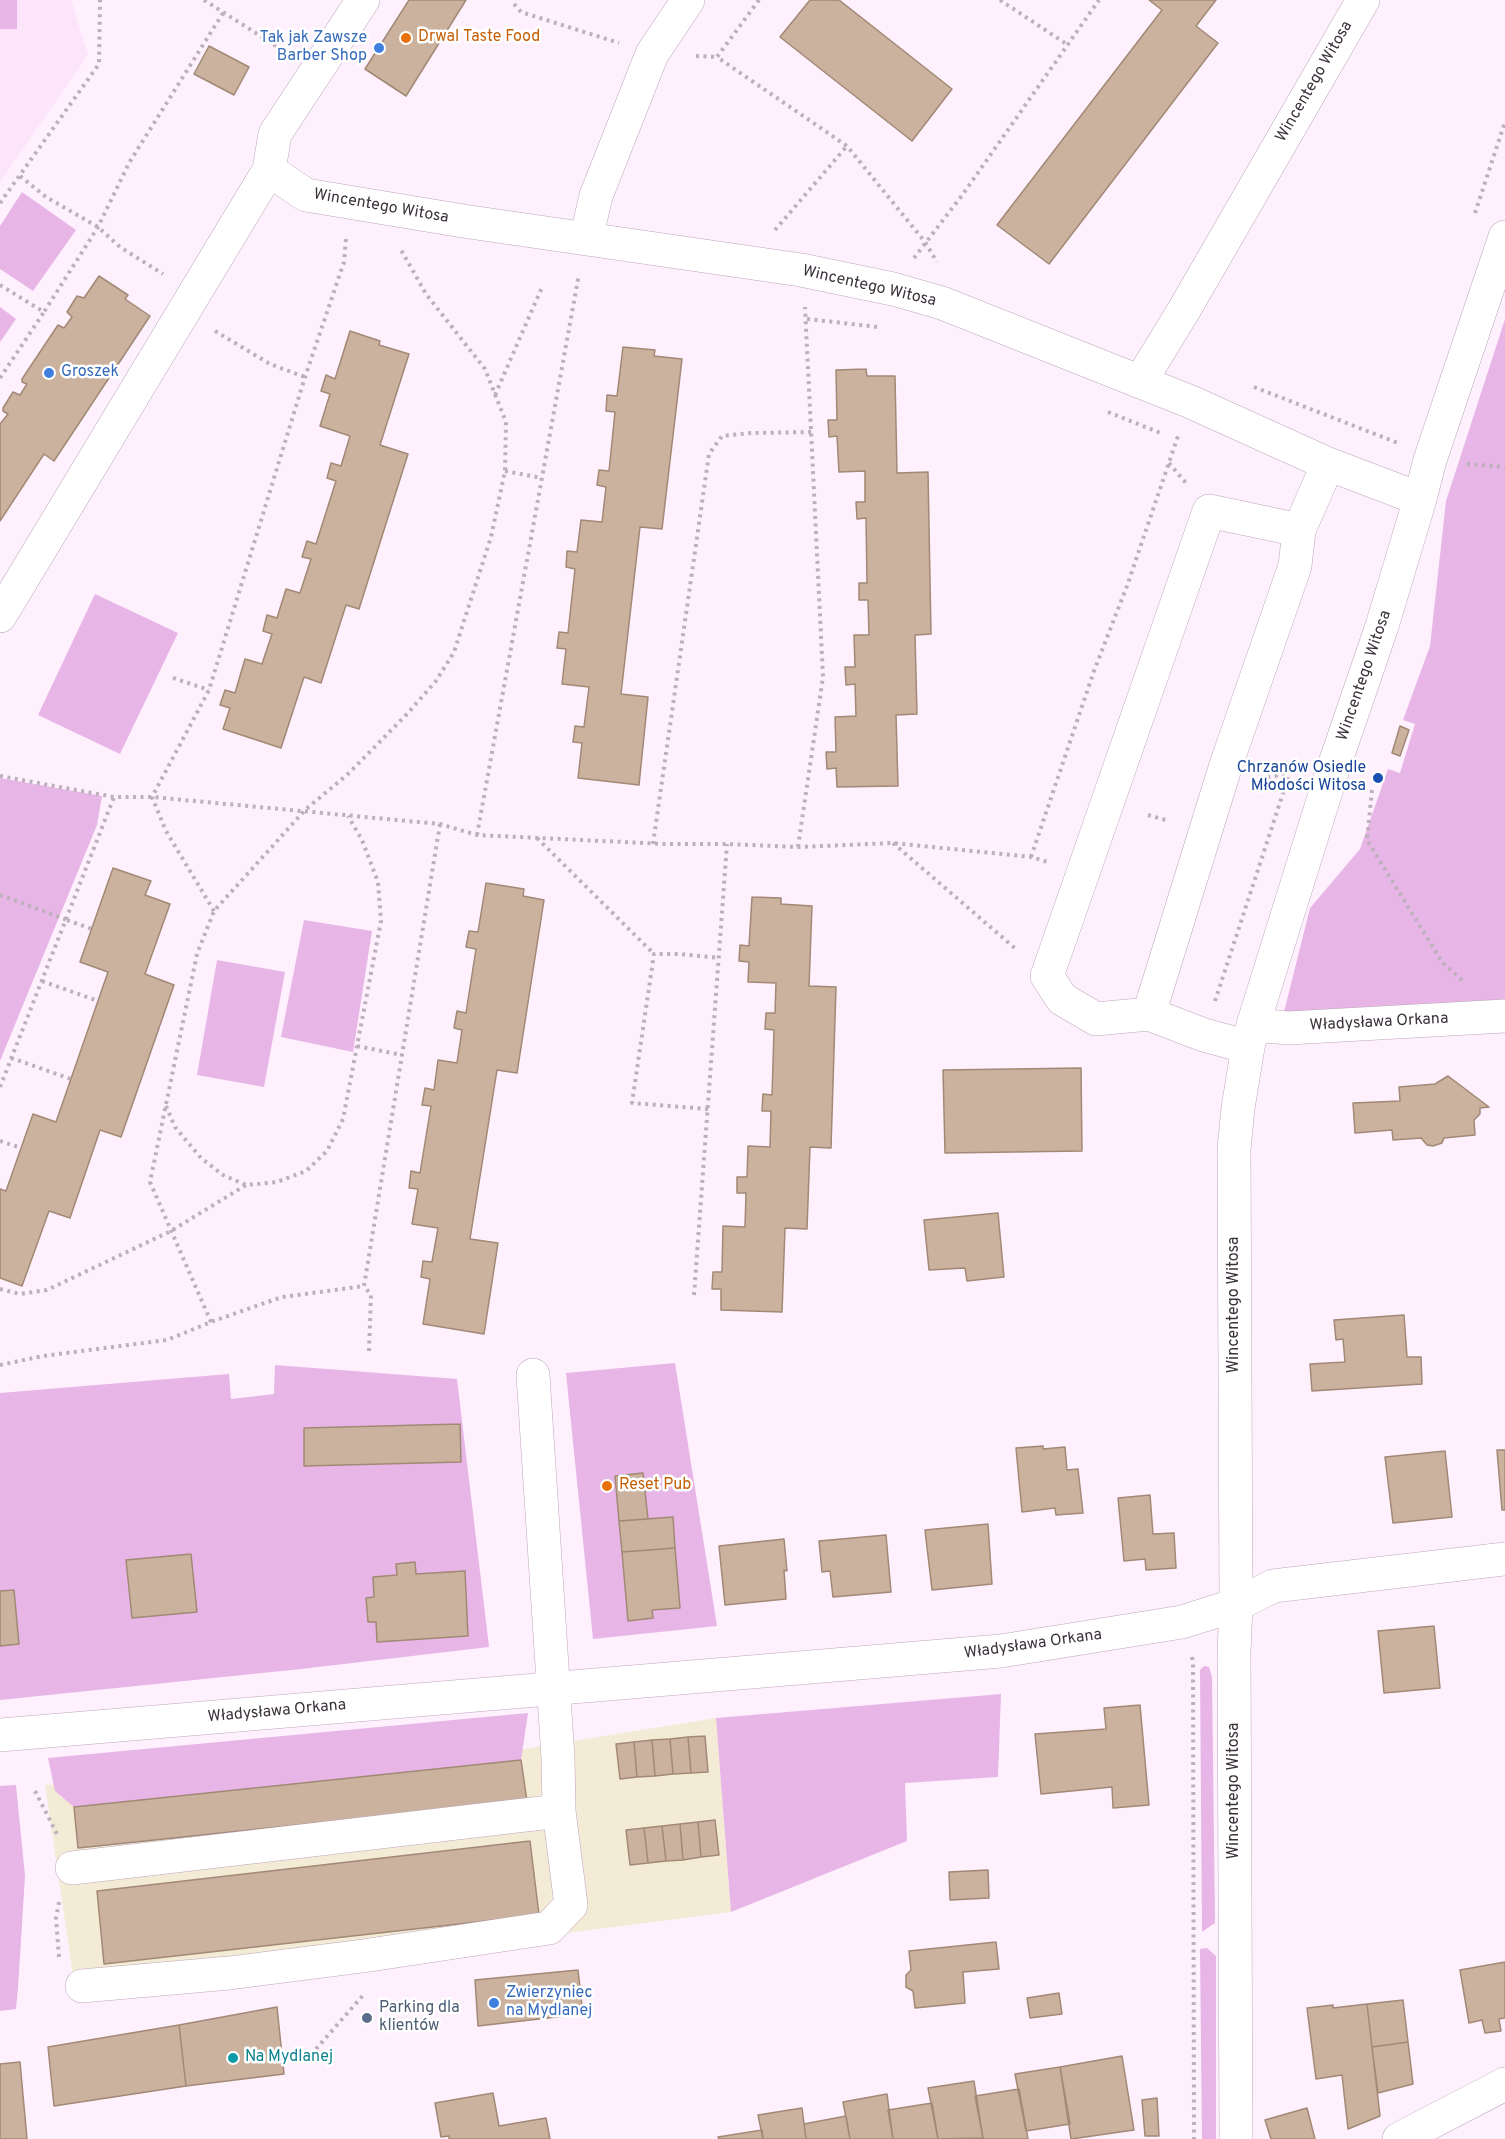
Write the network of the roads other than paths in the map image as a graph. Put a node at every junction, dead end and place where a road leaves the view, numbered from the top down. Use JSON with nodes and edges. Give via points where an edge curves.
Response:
{"nodes":[{"id":1,"x":363,"y":0,"type":"edge"},
{"id":2,"x":688,"y":0,"type":"edge"},
{"id":3,"x":1363,"y":0,"type":"edge"},
{"id":4,"x":269,"y":170,"type":"junction"},
{"id":5,"x":1505,"y":237,"type":"edge"},
{"id":6,"x":586,"y":239,"type":"junction"},
{"id":7,"x":1140,"y":382,"type":"junction"},
{"id":8,"x":1328,"y":464,"type":"junction"},
{"id":9,"x":1420,"y":499,"type":"junction"},
{"id":10,"x":1299,"y":530,"type":"junction"},
{"id":11,"x":0,"y":616,"type":"edge"},
{"id":12,"x":1149,"y":1014,"type":"junction"},
{"id":13,"x":1503,"y":1016,"type":"edge"},
{"id":14,"x":1250,"y":1036,"type":"junction"},
{"id":15,"x":533,"y":1375,"type":"dead end"},
{"id":16,"x":1505,"y":1559,"type":"edge"},
{"id":17,"x":1236,"y":1605,"type":"junction"},
{"id":18,"x":553,"y":1689,"type":"junction"},
{"id":19,"x":0,"y":1735,"type":"edge"},
{"id":20,"x":559,"y":1811,"type":"junction"},
{"id":21,"x":72,"y":1868,"type":"road end"},
{"id":22,"x":82,"y":1986,"type":"road end"},
{"id":23,"x":1505,"y":2084,"type":"edge"},
{"id":24,"x":1236,"y":2139,"type":"edge"},
{"id":25,"x":1399,"y":2139,"type":"edge"}],
"edges":[{"from":1,"to":4,"type":"street","via":[[276,134]]},
{"from":2,"to":6,"type":"street","via":[[652,54],[596,196]]},
{"from":3,"to":7,"type":"street","name":"Wincentego Witosa"},
{"from":4,"to":6,"type":"street","name":"Wincentego Witosa","via":[[306,195]]},
{"from":4,"to":11,"type":"street"},
{"from":5,"to":9,"type":"street","name":"Wincentego Witosa"},
{"from":6,"to":7,"type":"street","name":"Wincentego Witosa","via":[[801,270],[893,289],[942,303]]},
{"from":7,"to":8,"type":"street","name":"Wincentego Witosa"},
{"from":8,"to":9,"type":"street","name":"Wincentego Witosa"},
{"from":8,"to":10,"type":"street"},
{"from":9,"to":14,"type":"street","name":"Wincentego Witosa"},
{"from":10,"to":12,"type":"street","via":[[1295,566],[1225,768]]},
{"from":10,"to":12,"type":"street","via":[[1209,512],[1047,976],[1062,999],[1096,1019]]},
{"from":12,"to":14,"type":"street","name":"Władysława Orkana","via":[[1204,1035]]},
{"from":13,"to":14,"type":"street","name":"Władysława Orkana","via":[[1289,1028]]},
{"from":14,"to":17,"type":"street","name":"Wincentego Witosa","via":[[1234,1149]]},
{"from":15,"to":18,"type":"street"},
{"from":16,"to":17,"type":"street","name":"Władysława Orkana","via":[[1273,1586]]},
{"from":17,"to":18,"type":"street","name":"Władysława Orkana","via":[[1162,1626],[1001,1651]]},
{"from":17,"to":24,"type":"street","name":"Wincentego Witosa"},
{"from":18,"to":19,"type":"street","name":"Władysława Orkana"},
{"from":18,"to":20,"type":"street"},
{"from":20,"to":21,"type":"street"},
{"from":20,"to":22,"type":"street","via":[[572,1905],[549,1928],[230,1973]]},
{"from":23,"to":25,"type":"street"}]}
